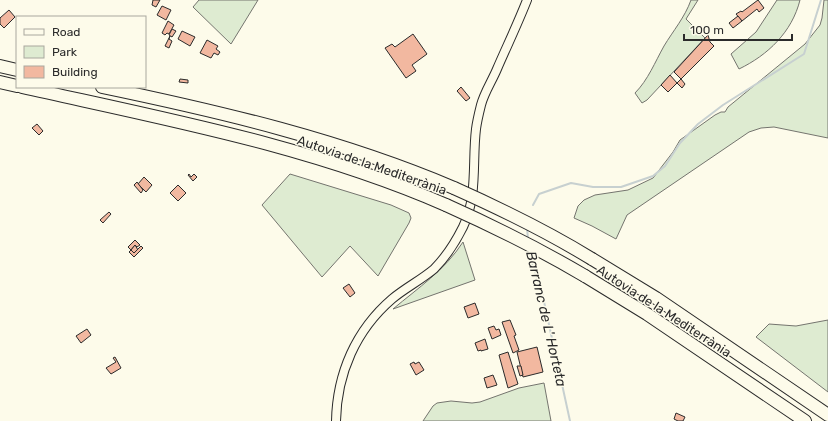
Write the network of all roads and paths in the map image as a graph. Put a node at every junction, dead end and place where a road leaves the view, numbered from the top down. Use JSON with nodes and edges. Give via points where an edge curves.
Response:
{"nodes":[{"id":1,"x":527,"y":0,"type":"edge"},
{"id":2,"x":0,"y":66,"type":"edge"},
{"id":3,"x":16,"y":70,"type":"edge"},
{"id":4,"x":0,"y":82,"type":"edge"},
{"id":5,"x":16,"y":86,"type":"edge"},
{"id":6,"x":26,"y":88,"type":"edge"},
{"id":7,"x":106,"y":88,"type":"edge"},
{"id":8,"x":828,"y":415,"type":"edge"},
{"id":9,"x":336,"y":421,"type":"edge"},
{"id":10,"x":805,"y":421,"type":"edge"}],
"edges":[{"from":1,"to":9,"type":"street","via":[[482,102],[476,128],[472,200],[463,226],[450,249],[434,268],[377,313],[358,340],[342,377],[337,396]]},
{"from":2,"to":3,"type":"highway"},
{"from":4,"to":5,"type":"highway"},
{"from":6,"to":10,"type":"highway","name":"Autovia de la Mediterrània","bridge":true,"via":[[233,134],[332,163],[446,205],[478,219],[585,276],[647,314]]},
{"from":7,"to":8,"type":"highway","name":"Autovia de la Mediterrània","bridge":true,"via":[[251,121],[354,151],[420,174],[484,201],[572,247],[656,298]]}]}
